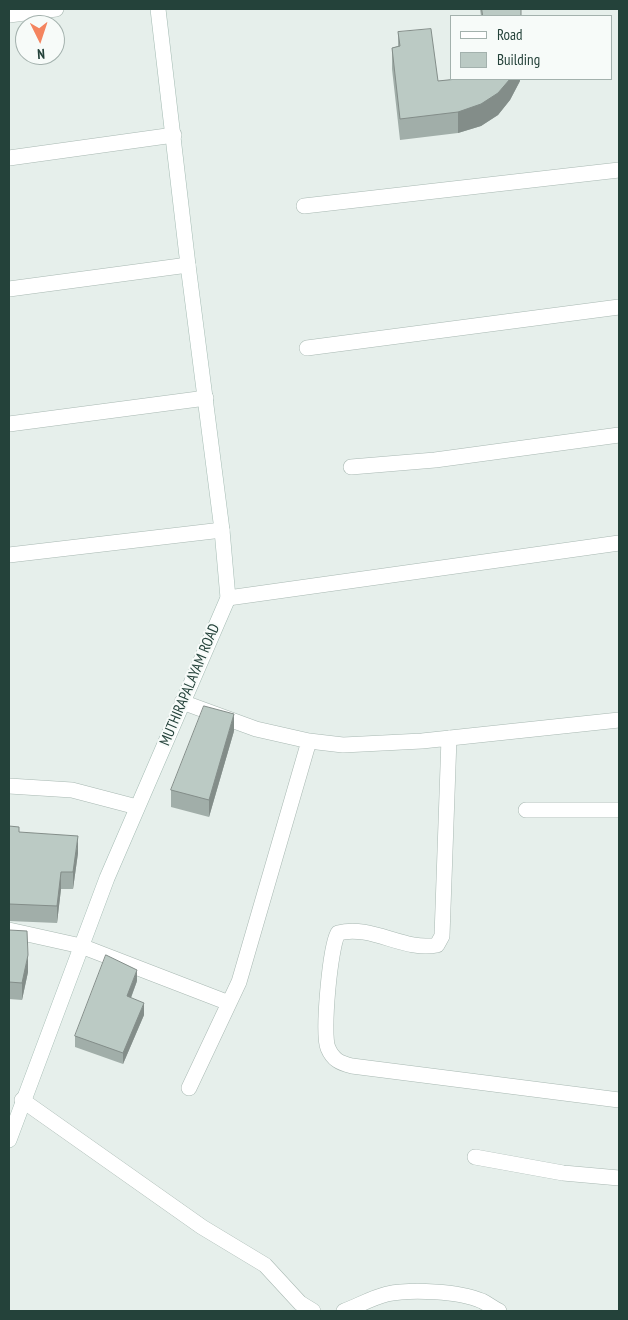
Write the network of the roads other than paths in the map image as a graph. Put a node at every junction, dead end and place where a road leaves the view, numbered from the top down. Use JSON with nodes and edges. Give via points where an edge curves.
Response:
{"nodes":[{"id":1,"x":56,"y":9,"type":"edge"},
{"id":2,"x":158,"y":9,"type":"edge"},
{"id":3,"x":9,"y":15,"type":"edge"},
{"id":4,"x":174,"y":135,"type":"junction"},
{"id":5,"x":9,"y":158,"type":"edge"},
{"id":6,"x":619,"y":170,"type":"edge"},
{"id":7,"x":304,"y":206,"type":"dead end"},
{"id":8,"x":188,"y":265,"type":"junction"},
{"id":9,"x":9,"y":288,"type":"edge"},
{"id":10,"x":619,"y":307,"type":"edge"},
{"id":11,"x":307,"y":348,"type":"dead end"},
{"id":12,"x":206,"y":398,"type":"junction"},
{"id":13,"x":9,"y":424,"type":"edge"},
{"id":14,"x":619,"y":435,"type":"edge"},
{"id":15,"x":351,"y":467,"type":"dead end"},
{"id":16,"x":222,"y":530,"type":"junction"},
{"id":17,"x":619,"y":543,"type":"edge"},
{"id":18,"x":9,"y":555,"type":"edge"},
{"id":19,"x":228,"y":598,"type":"junction"},
{"id":20,"x":182,"y":702,"type":"junction"},
{"id":21,"x":619,"y":720,"type":"edge"},
{"id":22,"x":449,"y":738,"type":"junction"},
{"id":23,"x":309,"y":741,"type":"junction"},
{"id":24,"x":9,"y":786,"type":"edge"},
{"id":25,"x":137,"y":807,"type":"junction"},
{"id":26,"x":526,"y":810,"type":"dead end"},
{"id":27,"x":619,"y":810,"type":"edge"},
{"id":28,"x":9,"y":930,"type":"edge"},
{"id":29,"x":81,"y":946,"type":"junction"},
{"id":30,"x":229,"y":1003,"type":"junction"},
{"id":31,"x":189,"y":1088,"type":"dead end"},
{"id":32,"x":619,"y":1100,"type":"edge"},
{"id":33,"x":20,"y":1106,"type":"junction"},
{"id":34,"x":9,"y":1140,"type":"edge"},
{"id":35,"x":475,"y":1158,"type":"dead end"},
{"id":36,"x":619,"y":1178,"type":"edge"},
{"id":37,"x":313,"y":1311,"type":"edge"},
{"id":38,"x":344,"y":1311,"type":"edge"},
{"id":39,"x":499,"y":1311,"type":"edge"}],
"edges":[{"from":1,"to":3,"type":"street"},
{"from":2,"to":4,"type":"street"},
{"from":4,"to":5,"type":"street"},
{"from":4,"to":8,"type":"street"},
{"from":6,"to":7,"type":"street"},
{"from":8,"to":9,"type":"street"},
{"from":8,"to":12,"type":"street"},
{"from":10,"to":11,"type":"street"},
{"from":12,"to":13,"type":"street"},
{"from":12,"to":16,"type":"street"},
{"from":14,"to":15,"type":"street","via":[[435,460]]},
{"from":16,"to":18,"type":"street"},
{"from":16,"to":19,"type":"street"},
{"from":17,"to":19,"type":"street"},
{"from":19,"to":20,"type":"street","name":"MUTHIRAPALAYAM ROAD"},
{"from":20,"to":23,"type":"street","via":[[256,729]]},
{"from":20,"to":25,"type":"street","name":"MUTHIRAPALAYAM ROAD"},
{"from":21,"to":22,"type":"street"},
{"from":22,"to":23,"type":"street","via":[[343,744]]},
{"from":22,"to":32,"type":"street","via":[[442,936],[436,945],[422,948],[369,934],[338,933],[332,952],[326,1024],[328,1048],[339,1062],[352,1066]]},
{"from":23,"to":30,"type":"street","via":[[256,930]]},
{"from":24,"to":25,"type":"street","via":[[72,790]]},
{"from":25,"to":29,"type":"street","name":"MUTHIRAPALAYAM ROAD"},
{"from":26,"to":27,"type":"street"},
{"from":28,"to":29,"type":"street"},
{"from":29,"to":30,"type":"street"},
{"from":29,"to":33,"type":"street","name":"MUTHIRAPALAYAM ROAD"},
{"from":30,"to":31,"type":"street"},
{"from":33,"to":34,"type":"street","name":"MUTHIRAPALAYAM ROAD"},
{"from":33,"to":37,"type":"street","via":[[265,1265],[300,1303]]},
{"from":35,"to":36,"type":"street","via":[[563,1173]]},
{"from":38,"to":39,"type":"street","via":[[363,1301],[409,1292],[469,1297]]}]}
